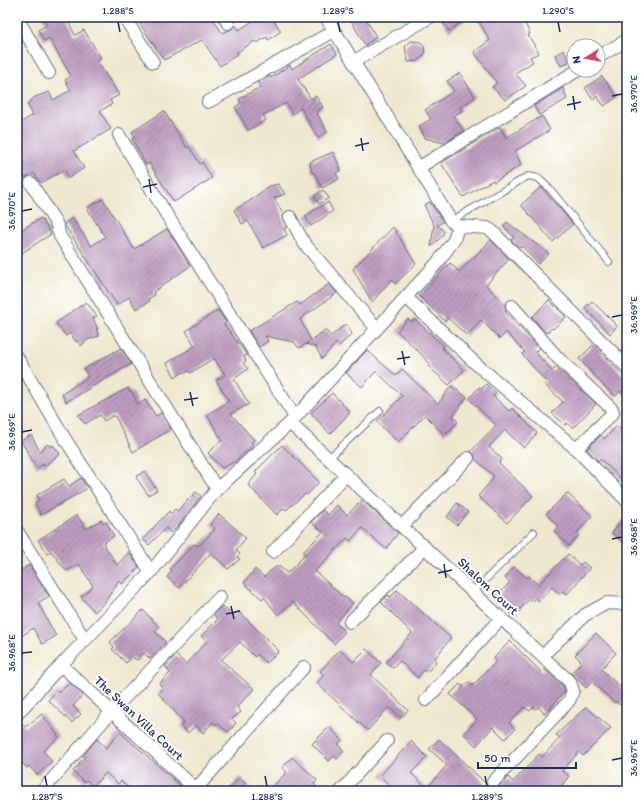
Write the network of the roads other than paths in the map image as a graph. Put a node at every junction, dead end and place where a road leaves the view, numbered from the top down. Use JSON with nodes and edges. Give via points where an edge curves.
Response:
{"nodes":[{"id":1,"x":124,"y":17,"type":"edge"},
{"id":2,"x":326,"y":17,"type":"edge"},
{"id":3,"x":430,"y":17,"type":"edge"},
{"id":4,"x":17,"y":18,"type":"edge"},
{"id":5,"x":334,"y":31,"type":"junction"},
{"id":6,"x":627,"y":40,"type":"edge"},
{"id":7,"x":606,"y":53,"type":"edge"},
{"id":8,"x":153,"y":62,"type":"dead end"},
{"id":9,"x":353,"y":62,"type":"junction"},
{"id":10,"x":49,"y":73,"type":"dead end"},
{"id":11,"x":566,"y":77,"type":"edge"},
{"id":12,"x":208,"y":102,"type":"dead end"},
{"id":13,"x":119,"y":135,"type":"dead end"},
{"id":14,"x":418,"y":168,"type":"junction"},
{"id":15,"x":31,"y":183,"type":"dead end"},
{"id":16,"x":290,"y":217,"type":"dead end"},
{"id":17,"x":454,"y":223,"type":"junction"},
{"id":18,"x":609,"y":262,"type":"dead end"},
{"id":19,"x":406,"y":297,"type":"junction"},
{"id":20,"x":512,"y":306,"type":"dead end"},
{"id":21,"x":377,"y":329,"type":"junction"},
{"id":22,"x":17,"y":357,"type":"edge"},
{"id":23,"x":627,"y":367,"type":"edge"},
{"id":24,"x":380,"y":411,"type":"dead end"},
{"id":25,"x":293,"y":420,"type":"junction"},
{"id":26,"x":576,"y":450,"type":"junction"},
{"id":27,"x":329,"y":458,"type":"junction"},
{"id":28,"x":468,"y":458,"type":"dead end"},
{"id":29,"x":346,"y":475,"type":"junction"},
{"id":30,"x":217,"y":489,"type":"junction"},
{"id":31,"x":627,"y":501,"type":"edge"},
{"id":32,"x":402,"y":526,"type":"junction"},
{"id":33,"x":17,"y":531,"type":"edge"},
{"id":34,"x":534,"y":532,"type":"dead end"},
{"id":35,"x":425,"y":547,"type":"junction"},
{"id":36,"x":273,"y":552,"type":"dead end"},
{"id":37,"x":151,"y":572,"type":"junction"},
{"id":38,"x":474,"y":591,"type":"junction"},
{"id":39,"x":220,"y":597,"type":"dead end"},
{"id":40,"x":627,"y":604,"type":"edge"},
{"id":41,"x":500,"y":618,"type":"junction"},
{"id":42,"x":350,"y":622,"type":"dead end"},
{"id":43,"x":85,"y":640,"type":"junction"},
{"id":44,"x":542,"y":656,"type":"junction"},
{"id":45,"x":61,"y":665,"type":"junction"},
{"id":46,"x":304,"y":667,"type":"dead end"},
{"id":47,"x":426,"y":700,"type":"dead end"},
{"id":48,"x":112,"y":711,"type":"junction"},
{"id":49,"x":17,"y":714,"type":"edge"},
{"id":50,"x":387,"y":741,"type":"dead end"},
{"id":51,"x":494,"y":782,"type":"dead end"},
{"id":52,"x":196,"y":790,"type":"edge"},
{"id":53,"x":42,"y":791,"type":"edge"},
{"id":54,"x":341,"y":791,"type":"edge"}],
"edges":[{"from":1,"to":8,"type":"street"},
{"from":2,"to":5,"type":"street"},
{"from":3,"to":9,"type":"street"},
{"from":4,"to":10,"type":"street"},
{"from":5,"to":9,"type":"street"},
{"from":5,"to":12,"type":"street"},
{"from":6,"to":7,"type":"street"},
{"from":9,"to":14,"type":"street"},
{"from":11,"to":14,"type":"street"},
{"from":13,"to":25,"type":"street","name":"Shalom Court"},
{"from":14,"to":17,"type":"street"},
{"from":15,"to":30,"type":"street","via":[[56,223],[60,236]]},
{"from":16,"to":21,"type":"street","via":[[304,242]]},
{"from":17,"to":18,"type":"lane","via":[[528,176],[534,176],[550,189]]},
{"from":17,"to":19,"type":"street","via":[[454,240]]},
{"from":17,"to":23,"type":"street","via":[[492,231]]},
{"from":19,"to":21,"type":"street"},
{"from":19,"to":26,"type":"street","via":[[476,363]]},
{"from":20,"to":26,"type":"street","via":[[558,358],[612,409],[613,413]]},
{"from":21,"to":25,"type":"street"},
{"from":22,"to":37,"type":"street","via":[[65,439]]},
{"from":24,"to":27,"type":"lane"},
{"from":25,"to":27,"type":"street","name":"Shalom Court"},
{"from":25,"to":30,"type":"street"},
{"from":26,"to":31,"type":"street"},
{"from":27,"to":29,"type":"street","name":"Shalom Court"},
{"from":28,"to":32,"type":"street"},
{"from":29,"to":32,"type":"street","name":"Shalom Court"},
{"from":29,"to":36,"type":"street"},
{"from":30,"to":37,"type":"street"},
{"from":32,"to":35,"type":"street","name":"Shalom Court"},
{"from":33,"to":43,"type":"street"},
{"from":34,"to":38,"type":"lane"},
{"from":35,"to":38,"type":"street","name":"Shalom Court"},
{"from":35,"to":42,"type":"street"},
{"from":37,"to":43,"type":"street"},
{"from":38,"to":41,"type":"street","name":"Shalom Court"},
{"from":39,"to":48,"type":"street"},
{"from":40,"to":44,"type":"street","via":[[607,603],[585,615]]},
{"from":41,"to":44,"type":"street","name":"Shalom Court"},
{"from":41,"to":47,"type":"street"},
{"from":43,"to":45,"type":"street"},
{"from":44,"to":51,"type":"street","name":"Shalom Court","via":[[570,682],[573,691],[569,702]]},
{"from":45,"to":48,"type":"street","name":"The Swan Villa Court"},
{"from":45,"to":49,"type":"street"},
{"from":46,"to":52,"type":"street"},
{"from":48,"to":52,"type":"street","name":"The Swan Villa Court"},
{"from":48,"to":53,"type":"street"},
{"from":50,"to":54,"type":"street"}]}
